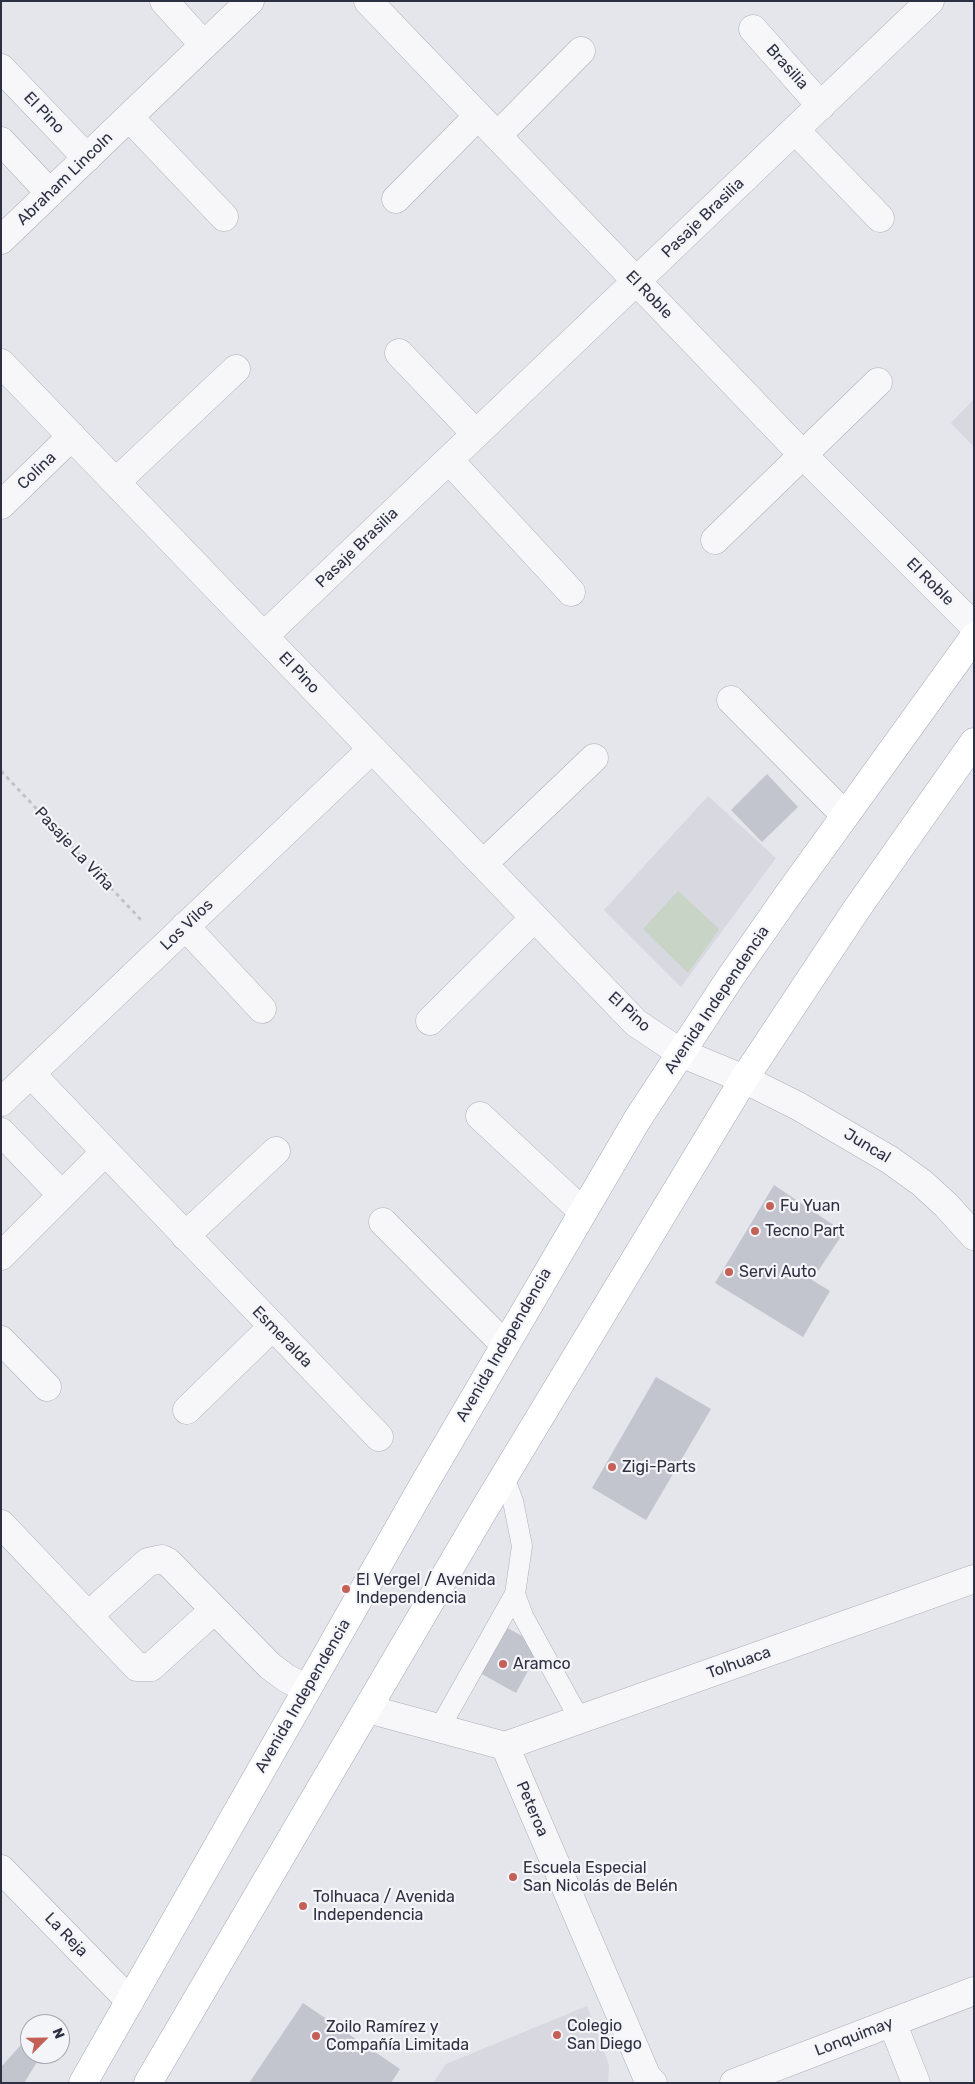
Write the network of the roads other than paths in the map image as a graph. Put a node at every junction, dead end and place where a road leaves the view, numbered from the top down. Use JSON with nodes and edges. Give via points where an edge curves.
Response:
{"nodes":[{"id":1,"x":164,"y":1,"type":"edge"},
{"id":2,"x":250,"y":1,"type":"edge"},
{"id":3,"x":368,"y":1,"type":"edge"},
{"id":4,"x":930,"y":1,"type":"edge"},
{"id":5,"x":753,"y":29,"type":"dead end"},
{"id":6,"x":204,"y":45,"type":"junction"},
{"id":7,"x":581,"y":51,"type":"dead end"},
{"id":8,"x":1,"y":68,"type":"edge"},
{"id":9,"x":821,"y":106,"type":"junction"},
{"id":10,"x":478,"y":116,"type":"junction"},
{"id":11,"x":129,"y":117,"type":"junction"},
{"id":12,"x":796,"y":130,"type":"junction"},
{"id":13,"x":497,"y":136,"type":"junction"},
{"id":14,"x":1,"y":141,"type":"edge"},
{"id":15,"x":87,"y":158,"type":"junction"},
{"id":16,"x":50,"y":193,"type":"junction"},
{"id":17,"x":396,"y":199,"type":"dead end"},
{"id":18,"x":224,"y":217,"type":"dead end"},
{"id":19,"x":880,"y":218,"type":"dead end"},
{"id":20,"x":1,"y":240,"type":"edge"},
{"id":21,"x":636,"y":282,"type":"junction"},
{"id":22,"x":400,"y":353,"type":"dead end"},
{"id":23,"x":1,"y":363,"type":"edge"},
{"id":24,"x":236,"y":369,"type":"dead end"},
{"id":25,"x":878,"y":382,"type":"dead end"},
{"id":26,"x":476,"y":434,"type":"junction"},
{"id":27,"x":72,"y":436,"type":"junction"},
{"id":28,"x":802,"y":454,"type":"junction"},
{"id":29,"x":449,"y":460,"type":"junction"},
{"id":30,"x":116,"y":482,"type":"junction"},
{"id":31,"x":1,"y":505,"type":"edge"},
{"id":32,"x":715,"y":540,"type":"dead end"},
{"id":33,"x":570,"y":592,"type":"dead end"},
{"id":34,"x":974,"y":626,"type":"edge"},
{"id":35,"x":264,"y":636,"type":"junction"},
{"id":36,"x":974,"y":637,"type":"edge"},
{"id":37,"x":731,"y":700,"type":"dead end"},
{"id":38,"x":974,"y":742,"type":"edge"},
{"id":39,"x":372,"y":749,"type":"junction"},
{"id":40,"x":594,"y":758,"type":"dead end"},
{"id":41,"x":846,"y":815,"type":"junction"},
{"id":42,"x":483,"y":864,"type":"junction"},
{"id":43,"x":534,"y":918,"type":"junction"},
{"id":44,"x":185,"y":926,"type":"junction"},
{"id":45,"x":262,"y":1009,"type":"dead end"},
{"id":46,"x":430,"y":1021,"type":"dead end"},
{"id":47,"x":681,"y":1053,"type":"junction"},
{"id":48,"x":30,"y":1074,"type":"junction"},
{"id":49,"x":744,"y":1079,"type":"junction"},
{"id":50,"x":1,"y":1102,"type":"edge"},
{"id":51,"x":480,"y":1116,"type":"dead end"},
{"id":52,"x":1,"y":1132,"type":"edge"},
{"id":53,"x":276,"y":1151,"type":"dead end"},
{"id":54,"x":106,"y":1152,"type":"junction"},
{"id":55,"x":62,"y":1195,"type":"junction"},
{"id":56,"x":582,"y":1211,"type":"junction"},
{"id":57,"x":383,"y":1222,"type":"dead end"},
{"id":58,"x":185,"y":1236,"type":"junction"},
{"id":59,"x":974,"y":1236,"type":"edge"},
{"id":60,"x":1,"y":1256,"type":"edge"},
{"id":61,"x":272,"y":1327,"type":"junction"},
{"id":62,"x":1,"y":1340,"type":"edge"},
{"id":63,"x":505,"y":1345,"type":"junction"},
{"id":64,"x":47,"y":1387,"type":"dead end"},
{"id":65,"x":188,"y":1410,"type":"dead end"},
{"id":66,"x":379,"y":1437,"type":"dead end"},
{"id":67,"x":504,"y":1477,"type":"junction"},
{"id":68,"x":1,"y":1524,"type":"edge"},
{"id":69,"x":974,"y":1579,"type":"edge"},
{"id":70,"x":515,"y":1594,"type":"junction"},
{"id":71,"x":214,"y":1610,"type":"junction"},
{"id":72,"x":88,"y":1616,"type":"junction"},
{"id":73,"x":307,"y":1689,"type":"junction"},
{"id":74,"x":368,"y":1709,"type":"junction"},
{"id":75,"x":580,"y":1720,"type":"junction"},
{"id":76,"x":439,"y":1728,"type":"junction"},
{"id":77,"x":505,"y":1746,"type":"junction"},
{"id":78,"x":1,"y":1869,"type":"edge"},
{"id":79,"x":974,"y":1991,"type":"edge"},
{"id":80,"x":130,"y":2001,"type":"junction"},
{"id":81,"x":892,"y":2022,"type":"junction"},
{"id":82,"x":83,"y":2083,"type":"edge"},
{"id":83,"x":148,"y":2083,"type":"edge"},
{"id":84,"x":653,"y":2083,"type":"edge"},
{"id":85,"x":734,"y":2083,"type":"edge"},
{"id":86,"x":916,"y":2083,"type":"edge"}],
"edges":[{"from":1,"to":6,"type":"street"},
{"from":2,"to":6,"type":"street","name":"Abraham Lincoln"},
{"from":3,"to":10,"type":"street","name":"El Roble"},
{"from":4,"to":9,"type":"street","name":"Pasaje Brasilia"},
{"from":5,"to":9,"type":"street","name":"Brasilia"},
{"from":6,"to":11,"type":"street","name":"Abraham Lincoln"},
{"from":7,"to":13,"type":"street"},
{"from":8,"to":15,"type":"street","name":"El Pino"},
{"from":9,"to":12,"type":"street","name":"Pasaje Brasilia"},
{"from":10,"to":13,"type":"street","name":"El Roble"},
{"from":10,"to":17,"type":"street"},
{"from":11,"to":15,"type":"street","name":"Abraham Lincoln"},
{"from":11,"to":18,"type":"street"},
{"from":12,"to":19,"type":"street"},
{"from":12,"to":21,"type":"street","name":"Pasaje Brasilia"},
{"from":13,"to":21,"type":"street","name":"El Roble"},
{"from":14,"to":16,"type":"street"},
{"from":15,"to":16,"type":"street","name":"Abraham Lincoln"},
{"from":16,"to":20,"type":"street","name":"Abraham Lincoln"},
{"from":21,"to":26,"type":"street","name":"Pasaje Brasilia"},
{"from":21,"to":28,"type":"street","name":"El Roble"},
{"from":22,"to":26,"type":"street"},
{"from":23,"to":27,"type":"street","name":"El Pino"},
{"from":24,"to":30,"type":"street"},
{"from":25,"to":28,"type":"street"},
{"from":26,"to":29,"type":"street","name":"Pasaje Brasilia"},
{"from":27,"to":30,"type":"street","name":"El Pino"},
{"from":27,"to":31,"type":"street","name":"Colina"},
{"from":28,"to":32,"type":"street"},
{"from":28,"to":34,"type":"street","name":"El Roble"},
{"from":29,"to":33,"type":"street"},
{"from":29,"to":35,"type":"street","name":"Pasaje Brasilia"},
{"from":30,"to":35,"type":"street","name":"El Pino"},
{"from":35,"to":39,"type":"street","name":"El Pino"},
{"from":36,"to":41,"type":"main road","name":"Avenida Independencia"},
{"from":37,"to":41,"type":"street"},
{"from":38,"to":49,"type":"main road"},
{"from":39,"to":42,"type":"street","name":"El Pino"},
{"from":39,"to":44,"type":"street","name":"Los Vilos"},
{"from":40,"to":42,"type":"street"},
{"from":41,"to":47,"type":"main road","name":"Avenida Independencia","via":[[768,923]]},
{"from":42,"to":43,"type":"street","name":"El Pino"},
{"from":43,"to":46,"type":"street"},
{"from":43,"to":47,"type":"street","name":"El Pino","via":[[636,1023]]},
{"from":44,"to":45,"type":"street"},
{"from":44,"to":48,"type":"street","name":"Los Vilos"},
{"from":47,"to":49,"type":"street","name":"El Pino"},
{"from":47,"to":56,"type":"main road","name":"Avenida Independencia"},
{"from":48,"to":50,"type":"street","name":"Los Vilos"},
{"from":48,"to":54,"type":"street","name":"Esmeralda"},
{"from":49,"to":59,"type":"street","name":"Juncal","via":[[798,1106],[890,1160],[934,1194]]},
{"from":49,"to":67,"type":"main road"},
{"from":51,"to":56,"type":"street"},
{"from":52,"to":55,"type":"street"},
{"from":53,"to":58,"type":"street"},
{"from":54,"to":55,"type":"street"},
{"from":54,"to":58,"type":"street","name":"Esmeralda"},
{"from":55,"to":60,"type":"street"},
{"from":56,"to":63,"type":"main road","name":"Avenida Independencia"},
{"from":57,"to":63,"type":"street"},
{"from":58,"to":61,"type":"street","name":"Esmeralda"},
{"from":61,"to":65,"type":"street"},
{"from":61,"to":66,"type":"street","name":"Esmeralda"},
{"from":62,"to":64,"type":"street"},
{"from":63,"to":73,"type":"main road","name":"Avenida Independencia"},
{"from":67,"to":70,"type":"lane","via":[[513,1501],[522,1546]]},
{"from":67,"to":74,"type":"main road"},
{"from":68,"to":72,"type":"street"},
{"from":69,"to":75,"type":"street","name":"Tolhuaca"},
{"from":70,"to":75,"type":"lane","via":[[523,1616]]},
{"from":70,"to":76,"type":"lane"},
{"from":71,"to":72,"type":"street","via":[[168,1562],[158,1558],[148,1562]]},
{"from":71,"to":72,"type":"street","via":[[158,1662],[143,1668],[133,1663]]},
{"from":71,"to":73,"type":"street","via":[[270,1666]]},
{"from":73,"to":80,"type":"main road","name":"Avenida Independencia"},
{"from":74,"to":76,"type":"street"},
{"from":74,"to":83,"type":"main road"},
{"from":75,"to":77,"type":"street","name":"Tolhuaca"},
{"from":76,"to":77,"type":"street"},
{"from":77,"to":84,"type":"street","name":"Peteroa","via":[[647,2077]]},
{"from":78,"to":80,"type":"street","name":"La Reja"},
{"from":79,"to":81,"type":"street","name":"Lonquimay"},
{"from":80,"to":82,"type":"main road","name":"Avenida Independencia"},
{"from":81,"to":85,"type":"street","name":"Lonquimay"},
{"from":81,"to":86,"type":"street"}]}
